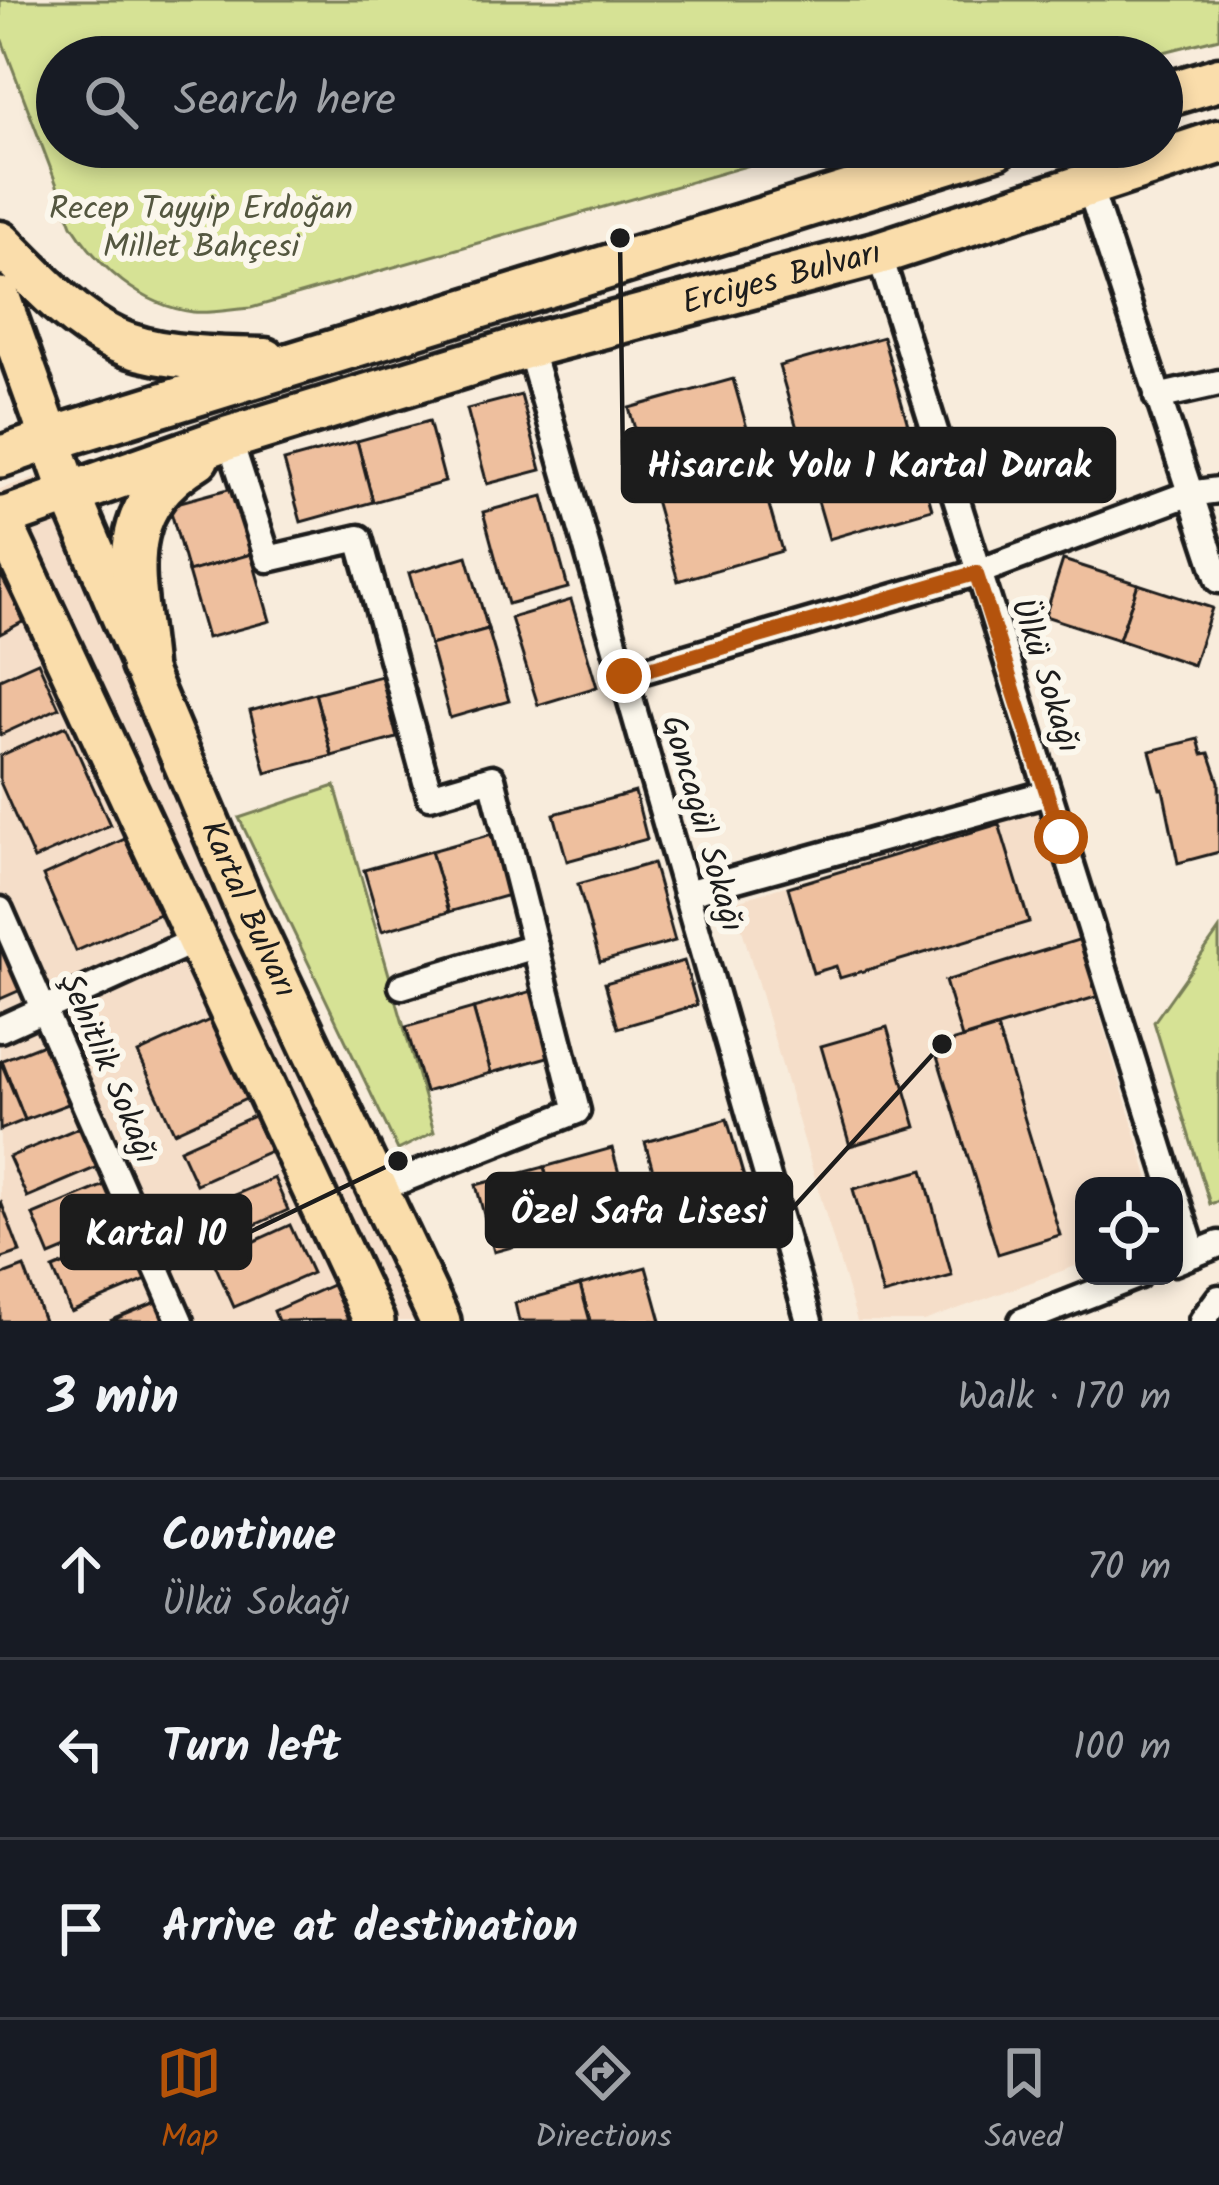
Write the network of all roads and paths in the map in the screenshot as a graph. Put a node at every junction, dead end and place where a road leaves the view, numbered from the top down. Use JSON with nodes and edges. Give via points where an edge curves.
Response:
{"nodes":[{"id":1,"x":1219,"y":79,"type":"edge"},
{"id":2,"x":1183,"y":90,"type":"edge"},
{"id":3,"x":1219,"y":142,"type":"edge"},
{"id":4,"x":1183,"y":153,"type":"edge"},
{"id":5,"x":928,"y":168,"type":"edge"},
{"id":6,"x":1136,"y":168,"type":"edge"},
{"id":7,"x":1088,"y":183,"type":"junction"},
{"id":8,"x":0,"y":242,"type":"edge"},
{"id":9,"x":879,"y":253,"type":"junction"},
{"id":10,"x":0,"y":298,"type":"edge"},
{"id":11,"x":529,"y":346,"type":"junction"},
{"id":12,"x":302,"y":361,"type":"junction"},
{"id":13,"x":1219,"y":383,"type":"edge"},
{"id":14,"x":1157,"y":397,"type":"junction"},
{"id":15,"x":230,"y":438,"type":"junction"},
{"id":16,"x":51,"y":439,"type":"junction"},
{"id":17,"x":0,"y":457,"type":"edge"},
{"id":18,"x":1219,"y":490,"type":"edge"},
{"id":19,"x":70,"y":494,"type":"junction"},
{"id":20,"x":1188,"y":494,"type":"junction"},
{"id":21,"x":0,"y":518,"type":"edge"},
{"id":22,"x":976,"y":573,"type":"junction"},
{"id":23,"x":1219,"y":580,"type":"edge"},
{"id":24,"x":143,"y":665,"type":"junction"},
{"id":25,"x":624,"y":676,"type":"junction"},
{"id":26,"x":1048,"y":793,"type":"junction"},
{"id":27,"x":686,"y":893,"type":"junction"},
{"id":28,"x":0,"y":910,"type":"edge"},
{"id":29,"x":196,"y":940,"type":"junction"},
{"id":30,"x":535,"y":946,"type":"junction"},
{"id":31,"x":402,"y":986,"type":"dead end"},
{"id":32,"x":45,"y":1008,"type":"junction"},
{"id":33,"x":0,"y":1029,"type":"edge"},
{"id":34,"x":1169,"y":1177,"type":"edge"},
{"id":35,"x":379,"y":1189,"type":"junction"},
{"id":36,"x":1219,"y":1244,"type":"edge"},
{"id":37,"x":1184,"y":1258,"type":"edge"},
{"id":38,"x":1114,"y":1285,"type":"edge"},
{"id":39,"x":1219,"y":1298,"type":"edge"},
{"id":40,"x":180,"y":1321,"type":"edge"},
{"id":41,"x":374,"y":1321,"type":"edge"},
{"id":42,"x":440,"y":1321,"type":"edge"},
{"id":43,"x":809,"y":1321,"type":"edge"},
{"id":44,"x":1022,"y":1321,"type":"edge"},
{"id":45,"x":1202,"y":1321,"type":"edge"}],
"edges":[{"from":1,"to":2,"type":"highway"},
{"from":3,"to":4,"type":"highway","name":"Erciyes Bulvarı"},
{"from":5,"to":12,"type":"highway","name":"Erciyes Bulvarı"},
{"from":6,"to":7,"type":"highway","name":"Erciyes Bulvarı"},
{"from":7,"to":9,"type":"highway","name":"Erciyes Bulvarı"},
{"from":7,"to":14,"type":"street"},
{"from":8,"to":12,"type":"highway","via":[[69,313],[121,344],[181,358]]},
{"from":9,"to":11,"type":"highway","name":"Erciyes Bulvarı"},
{"from":9,"to":22,"type":"street","name":"Ülkü Sokağı"},
{"from":10,"to":16,"type":"main road"},
{"from":11,"to":15,"type":"highway","name":"Erciyes Bulvarı"},
{"from":11,"to":25,"type":"street","name":"Goncagül Sokağı"},
{"from":12,"to":16,"type":"highway","name":"Erciyes Bulvarı"},
{"from":13,"to":14,"type":"street"},
{"from":14,"to":20,"type":"street"},
{"from":15,"to":19,"type":"highway","name":"Erciyes Bulvarı"},
{"from":15,"to":24,"type":"highway","via":[[170,474],[142,511],[133,546]]},
{"from":15,"to":30,"type":"street","via":[[268,559],[359,538],[430,796],[492,778]]},
{"from":16,"to":17,"type":"main road"},
{"from":16,"to":19,"type":"main road","name":"Kartal Bulvarı"},
{"from":18,"to":20,"type":"street"},
{"from":19,"to":21,"type":"main road"},
{"from":19,"to":24,"type":"main road","name":"Kartal Bulvarı"},
{"from":20,"to":22,"type":"street"},
{"from":20,"to":23,"type":"street"},
{"from":21,"to":29,"type":"main road","name":"Kartal Bulvarı"},
{"from":22,"to":25,"type":"street"},
{"from":22,"to":26,"type":"street","name":"Ülkü Sokağı"},
{"from":24,"to":35,"type":"main road","name":"Kartal Bulvarı","via":[[247,912]]},
{"from":25,"to":27,"type":"street","name":"Goncagül Sokağı"},
{"from":26,"to":27,"type":"street"},
{"from":26,"to":34,"type":"street","name":"Ülkü Sokağı"},
{"from":27,"to":43,"type":"street","name":"Goncagül Sokağı"},
{"from":28,"to":32,"type":"street","name":"Şehitlik Sokağı"},
{"from":29,"to":32,"type":"street"},
{"from":29,"to":41,"type":"main road","name":"Kartal Bulvarı"},
{"from":30,"to":31,"type":"street"},
{"from":30,"to":35,"type":"street","via":[[577,1111]]},
{"from":32,"to":33,"type":"street"},
{"from":32,"to":40,"type":"street","name":"Şehitlik Sokağı"},
{"from":35,"to":42,"type":"main road","name":"Kartal Bulvarı"},
{"from":36,"to":37,"type":"street"},
{"from":38,"to":44,"type":"street"},
{"from":39,"to":45,"type":"street"}]}
